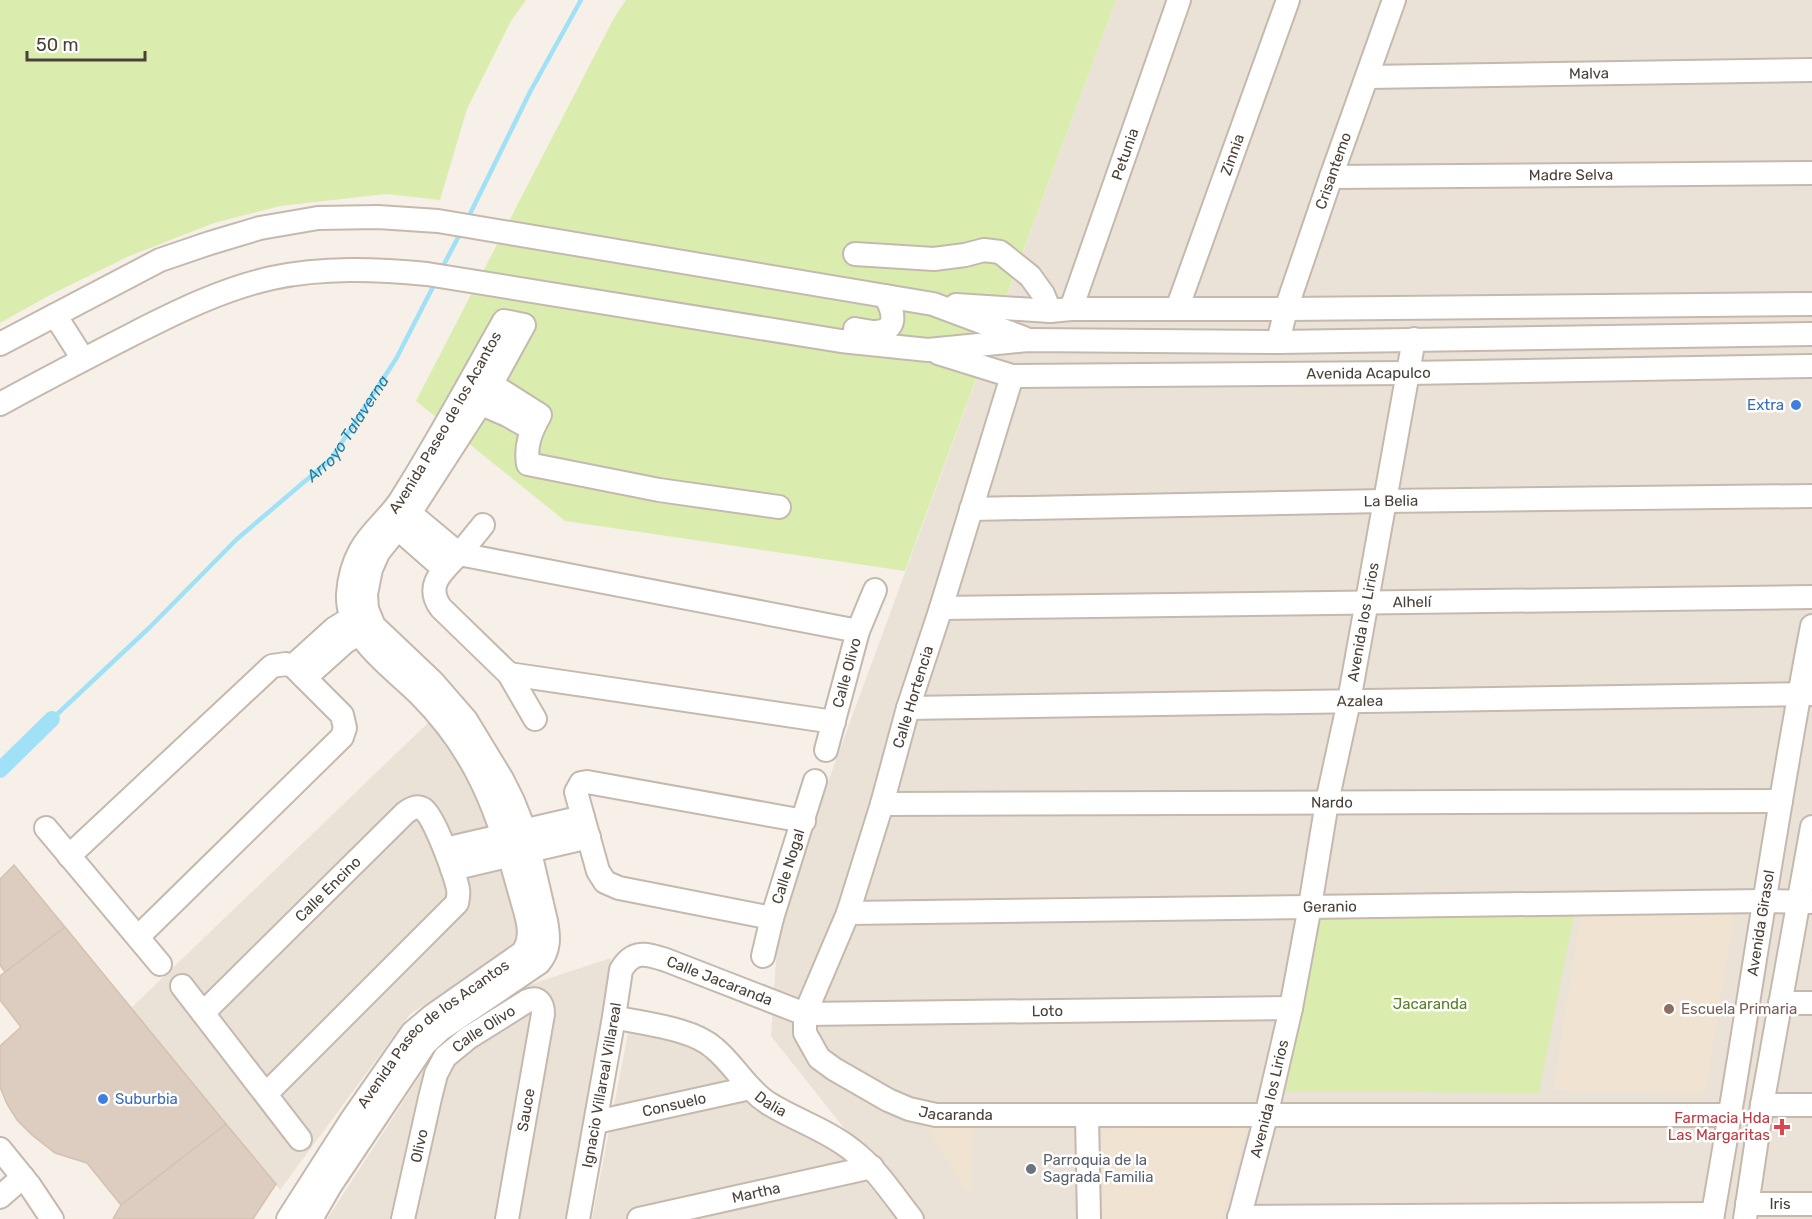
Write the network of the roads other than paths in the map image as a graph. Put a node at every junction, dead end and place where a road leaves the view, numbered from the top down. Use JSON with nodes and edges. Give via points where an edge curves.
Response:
{"nodes":[{"id":1,"x":1179,"y":0,"type":"edge"},
{"id":2,"x":1288,"y":0,"type":"edge"},
{"id":3,"x":1394,"y":0,"type":"edge"},
{"id":4,"x":1812,"y":70,"type":"edge"},
{"id":5,"x":1366,"y":77,"type":"junction"},
{"id":6,"x":1812,"y":173,"type":"edge"},
{"id":7,"x":1331,"y":177,"type":"junction"},
{"id":8,"x":855,"y":254,"type":"dead end"},
{"id":9,"x":885,"y":296,"type":"junction"},
{"id":10,"x":933,"y":304,"type":"junction"},
{"id":11,"x":1812,"y":304,"type":"edge"},
{"id":12,"x":1177,"y":309,"type":"junction"},
{"id":13,"x":1286,"y":309,"type":"junction"},
{"id":14,"x":1061,"y":310,"type":"junction"},
{"id":15,"x":55,"y":315,"type":"junction"},
{"id":16,"x":792,"y":333,"type":"junction"},
{"id":17,"x":1812,"y":334,"type":"edge"},
{"id":18,"x":1414,"y":339,"type":"junction"},
{"id":19,"x":1028,"y":340,"type":"junction"},
{"id":20,"x":1278,"y":342,"type":"junction"},
{"id":21,"x":0,"y":344,"type":"edge"},
{"id":22,"x":928,"y":350,"type":"junction"},
{"id":23,"x":83,"y":359,"type":"junction"},
{"id":24,"x":1812,"y":366,"type":"edge"},
{"id":25,"x":1408,"y":373,"type":"junction"},
{"id":26,"x":1012,"y":376,"type":"junction"},
{"id":27,"x":0,"y":404,"type":"edge"},
{"id":28,"x":1812,"y":496,"type":"edge"},
{"id":29,"x":1384,"y":501,"type":"junction"},
{"id":30,"x":779,"y":507,"type":"dead end"},
{"id":31,"x":971,"y":509,"type":"junction"},
{"id":32,"x":398,"y":516,"type":"junction"},
{"id":33,"x":483,"y":525,"type":"dead end"},
{"id":34,"x":451,"y":561,"type":"junction"},
{"id":35,"x":875,"y":590,"type":"dead end"},
{"id":36,"x":1812,"y":597,"type":"edge"},
{"id":37,"x":1367,"y":603,"type":"junction"},
{"id":38,"x":941,"y":608,"type":"junction"},
{"id":39,"x":363,"y":621,"type":"junction"},
{"id":40,"x":1812,"y":626,"type":"edge"},
{"id":41,"x":858,"y":631,"type":"junction"},
{"id":42,"x":299,"y":672,"type":"junction"},
{"id":43,"x":509,"y":674,"type":"junction"},
{"id":44,"x":1805,"y":694,"type":"edge"},
{"id":45,"x":1349,"y":701,"type":"junction"},
{"id":46,"x":908,"y":708,"type":"junction"},
{"id":47,"x":535,"y":719,"type":"dead end"},
{"id":48,"x":834,"y":722,"type":"junction"},
{"id":49,"x":826,"y":750,"type":"dead end"},
{"id":50,"x":815,"y":781,"type":"dead end"},
{"id":51,"x":1781,"y":801,"type":"junction"},
{"id":52,"x":1327,"y":802,"type":"junction"},
{"id":53,"x":882,"y":804,"type":"junction"},
{"id":54,"x":804,"y":821,"type":"junction"},
{"id":55,"x":1812,"y":826,"type":"edge"},
{"id":56,"x":586,"y":827,"type":"junction"},
{"id":57,"x":46,"y":828,"type":"dead end"},
{"id":58,"x":517,"y":843,"type":"junction"},
{"id":59,"x":69,"y":856,"type":"junction"},
{"id":60,"x":449,"y":859,"type":"junction"},
{"id":61,"x":1764,"y":901,"type":"junction"},
{"id":62,"x":1805,"y":902,"type":"edge"},
{"id":63,"x":1310,"y":906,"type":"junction"},
{"id":64,"x":848,"y":913,"type":"junction"},
{"id":65,"x":772,"y":918,"type":"junction"},
{"id":66,"x":138,"y":937,"type":"junction"},
{"id":67,"x":634,"y":956,"type":"joint"},
{"id":68,"x":763,"y":956,"type":"dead end"},
{"id":69,"x":160,"y":964,"type":"dead end"},
{"id":70,"x":182,"y":986,"type":"dead end"},
{"id":71,"x":540,"y":1002,"type":"joint"},
{"id":72,"x":1780,"y":1003,"type":"junction"},
{"id":73,"x":1812,"y":1003,"type":"edge"},
{"id":74,"x":1291,"y":1008,"type":"junction"},
{"id":75,"x":203,"y":1013,"type":"junction"},
{"id":76,"x":805,"y":1014,"type":"junction"},
{"id":77,"x":614,"y":1017,"type":"junction"},
{"id":78,"x":436,"y":1074,"type":"joint"},
{"id":79,"x":750,"y":1088,"type":"junction"},
{"id":80,"x":266,"y":1094,"type":"junction"},
{"id":81,"x":1762,"y":1105,"type":"junction"},
{"id":82,"x":1812,"y":1105,"type":"edge"},
{"id":83,"x":1731,"y":1115,"type":"junction"},
{"id":84,"x":1087,"y":1116,"type":"junction"},
{"id":85,"x":1266,"y":1116,"type":"junction"},
{"id":86,"x":596,"y":1122,"type":"junction"},
{"id":87,"x":300,"y":1139,"type":"dead end"},
{"id":88,"x":0,"y":1149,"type":"edge"},
{"id":89,"x":872,"y":1167,"type":"junction"},
{"id":90,"x":23,"y":1177,"type":"junction"},
{"id":91,"x":0,"y":1197,"type":"edge"},
{"id":92,"x":1812,"y":1204,"type":"edge"},
{"id":93,"x":1746,"y":1211,"type":"edge"},
{"id":94,"x":1713,"y":1216,"type":"edge"},
{"id":95,"x":46,"y":1218,"type":"edge"},
{"id":96,"x":1239,"y":1218,"type":"edge"},
{"id":97,"x":295,"y":1219,"type":"edge"},
{"id":98,"x":403,"y":1219,"type":"edge"},
{"id":99,"x":507,"y":1219,"type":"edge"},
{"id":100,"x":578,"y":1219,"type":"edge"},
{"id":101,"x":639,"y":1219,"type":"edge"},
{"id":102,"x":912,"y":1219,"type":"edge"},
{"id":103,"x":1089,"y":1219,"type":"edge"}],
"edges":[{"from":1,"to":14,"type":"street","name":"Petunia"},
{"from":2,"to":12,"type":"street","name":"Zinnia"},
{"from":3,"to":5,"type":"street","name":"Crisantemo"},
{"from":4,"to":5,"type":"street","name":"Malva"},
{"from":5,"to":7,"type":"street","name":"Crisantemo"},
{"from":6,"to":7,"type":"street","name":"Madre Selva"},
{"from":7,"to":13,"type":"street","name":"Crisantemo"},
{"from":8,"to":14,"type":"street","via":[[934,260],[984,250],[1000,252],[1030,276]]},
{"from":9,"to":10,"type":"street"},
{"from":9,"to":15,"type":"street","via":[[438,221],[318,218],[260,228],[160,260]]},
{"from":9,"to":16,"type":"street","via":[[893,313],[887,328],[875,332],[828,325]]},
{"from":10,"to":14,"type":"street"},
{"from":10,"to":19,"type":"street"},
{"from":11,"to":13,"type":"street"},
{"from":12,"to":13,"type":"street"},
{"from":12,"to":14,"type":"street"},
{"from":13,"to":20,"type":"street","name":"Crisantemo"},
{"from":15,"to":21,"type":"street"},
{"from":15,"to":23,"type":"street"},
{"from":16,"to":22,"type":"street"},
{"from":16,"to":23,"type":"street","via":[[501,285],[377,270],[274,278],[231,289],[190,305]]},
{"from":17,"to":18,"type":"street"},
{"from":18,"to":20,"type":"street"},
{"from":18,"to":25,"type":"street","name":"Avenida los Lirios"},
{"from":19,"to":20,"type":"street"},
{"from":19,"to":22,"type":"street"},
{"from":22,"to":26,"type":"street","name":"Avenida Acapulco"},
{"from":23,"to":27,"type":"street"},
{"from":24,"to":25,"type":"street","name":"Avenida Acapulco"},
{"from":25,"to":26,"type":"street","name":"Avenida Acapulco"},
{"from":25,"to":29,"type":"street","name":"Avenida los Lirios"},
{"from":26,"to":31,"type":"street","name":"Calle Hortencia"},
{"from":28,"to":29,"type":"street","name":"La Belia"},
{"from":29,"to":31,"type":"street","name":"La Belia"},
{"from":29,"to":37,"type":"street","name":"Avenida los Lirios"},
{"from":30,"to":32,"type":"street","name":"Avenida Paseo de los Acantos","via":[[659,490],[528,464],[527,445],[532,429],[477,390]]},
{"from":31,"to":38,"type":"street","name":"Calle Hortencia"},
{"from":32,"to":34,"type":"street"},
{"from":32,"to":39,"type":"street","name":"Avenida Paseo de los Acantos","via":[[371,569]]},
{"from":33,"to":34,"type":"street"},
{"from":34,"to":41,"type":"street","name":"Calle Olivo"},
{"from":34,"to":43,"type":"street","via":[[435,582],[436,601]]},
{"from":35,"to":41,"type":"street"},
{"from":36,"to":37,"type":"street","name":"Alhelí"},
{"from":37,"to":38,"type":"street","name":"Alhelí"},
{"from":37,"to":45,"type":"street","name":"Avenida los Lirios"},
{"from":38,"to":46,"type":"street","name":"Calle Hortencia"},
{"from":39,"to":42,"type":"street","via":[[332,652]]},
{"from":39,"to":58,"type":"street","name":"Avenida Paseo de los Acantos","via":[[433,682],[466,720],[513,801]]},
{"from":40,"to":44,"type":"street","name":"Avenida Girasol"},
{"from":41,"to":48,"type":"street","name":"Calle Olivo"},
{"from":42,"to":59,"type":"street","via":[[278,664],[267,670]]},
{"from":42,"to":66,"type":"street","via":[[342,715],[342,737]]},
{"from":43,"to":47,"type":"street"},
{"from":43,"to":48,"type":"street","name":"Calle Olivo"},
{"from":44,"to":45,"type":"street","name":"Azalea"},
{"from":44,"to":51,"type":"street","name":"Avenida Girasol"},
{"from":45,"to":46,"type":"street","name":"Azalea"},
{"from":45,"to":52,"type":"street","name":"Avenida los Lirios"},
{"from":46,"to":53,"type":"street","name":"Calle Hortencia"},
{"from":48,"to":49,"type":"street"},
{"from":50,"to":54,"type":"street"},
{"from":51,"to":52,"type":"street","name":"Nardo"},
{"from":51,"to":61,"type":"street","name":"Avenida Girasol"},
{"from":52,"to":53,"type":"street","name":"Nardo"},
{"from":52,"to":63,"type":"street","name":"Avenida los Lirios"},
{"from":53,"to":64,"type":"street","name":"Calle Hortencia"},
{"from":54,"to":56,"type":"street","name":"Calle Nogal","via":[[587,782],[581,783],[576,792]]},
{"from":54,"to":65,"type":"street","name":"Calle Nogal"},
{"from":55,"to":62,"type":"street"},
{"from":56,"to":58,"type":"street"},
{"from":56,"to":65,"type":"street","name":"Calle Nogal","via":[[598,871],[610,885]]},
{"from":57,"to":59,"type":"street"},
{"from":58,"to":60,"type":"street"},
{"from":58,"to":97,"type":"street","name":"Avenida Paseo de los Acantos","via":[[549,932],[544,956],[431,1038],[373,1122]]},
{"from":59,"to":66,"type":"street"},
{"from":60,"to":75,"type":"street","name":"Calle Encino","via":[[428,814],[417,807],[405,813]]},
{"from":60,"to":80,"type":"street","name":"Calle Encino","via":[[458,890],[457,903]]},
{"from":61,"to":62,"type":"street","name":"Geranio"},
{"from":61,"to":63,"type":"street","name":"Geranio"},
{"from":61,"to":83,"type":"street","name":"Avenida Girasol"},
{"from":62,"to":72,"type":"street"},
{"from":63,"to":64,"type":"street","name":"Geranio"},
{"from":63,"to":74,"type":"street","name":"Avenida los Lirios"},
{"from":64,"to":76,"type":"street","name":"Calle Hortencia"},
{"from":65,"to":68,"type":"street"},
{"from":66,"to":69,"type":"street"},
{"from":67,"to":76,"type":"street","name":"Calle Jacaranda","via":[[645,954],[666,960]]},
{"from":67,"to":77,"type":"street","name":"Ignacio Villareal Villareal","via":[[621,970]]},
{"from":70,"to":75,"type":"street"},
{"from":71,"to":78,"type":"street","name":"Calle Olivo","via":[[527,1001],[468,1038],[445,1057]]},
{"from":71,"to":99,"type":"street","name":"Sauce","via":[[543,1014]]},
{"from":72,"to":73,"type":"street"},
{"from":72,"to":81,"type":"street"},
{"from":74,"to":76,"type":"street","name":"Loto"},
{"from":74,"to":85,"type":"street","name":"Avenida los Lirios"},
{"from":75,"to":80,"type":"street"},
{"from":76,"to":84,"type":"street","name":"Jacaranda","via":[[806,1033],[819,1058],[909,1109],[936,1115]]},
{"from":77,"to":79,"type":"street","name":"Dalia","via":[[699,1038],[723,1055]]},
{"from":77,"to":86,"type":"street","name":"Ignacio Villareal Villareal"},
{"from":78,"to":98,"type":"street","name":"Olivo"},
{"from":79,"to":86,"type":"street","name":"Consuelo"},
{"from":79,"to":89,"type":"street","name":"Dalia","via":[[767,1102],[851,1148]]},
{"from":80,"to":87,"type":"street"},
{"from":81,"to":82,"type":"street"},
{"from":81,"to":93,"type":"street"},
{"from":83,"to":85,"type":"street","name":"Jacaranda"},
{"from":83,"to":94,"type":"street","name":"Avenida Girasol"},
{"from":84,"to":85,"type":"street","name":"Jacaranda"},
{"from":84,"to":103,"type":"street"},
{"from":85,"to":96,"type":"street","name":"Avenida los Lirios"},
{"from":86,"to":100,"type":"street","name":"Ignacio Villareal Villareal"},
{"from":88,"to":90,"type":"street"},
{"from":89,"to":101,"type":"street","name":"Martha"},
{"from":89,"to":102,"type":"street","name":"Dalia"},
{"from":90,"to":91,"type":"street"},
{"from":90,"to":95,"type":"street"},
{"from":92,"to":93,"type":"street","name":"Iris"},
{"from":94,"to":96,"type":"street"}]}
